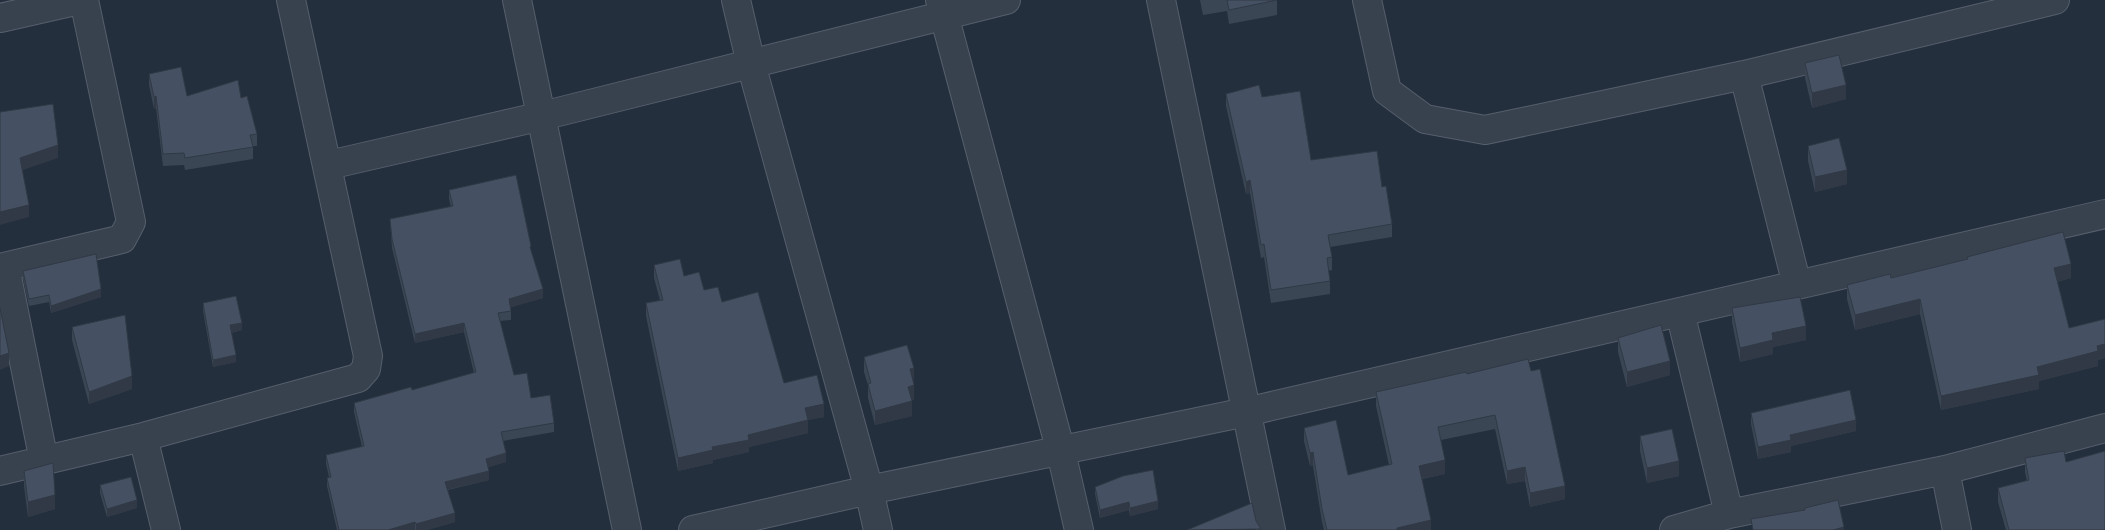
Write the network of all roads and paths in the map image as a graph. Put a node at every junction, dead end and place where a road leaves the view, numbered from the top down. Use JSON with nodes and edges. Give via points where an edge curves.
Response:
{"nodes":[{"id":1,"x":78,"y":0,"type":"edge"},
{"id":2,"x":84,"y":0,"type":"edge"},
{"id":3,"x":291,"y":0,"type":"edge"},
{"id":4,"x":517,"y":0,"type":"edge"},
{"id":5,"x":736,"y":0,"type":"edge"},
{"id":6,"x":1006,"y":0,"type":"edge"},
{"id":7,"x":1161,"y":0,"type":"edge"},
{"id":8,"x":1367,"y":0,"type":"edge"},
{"id":9,"x":2056,"y":0,"type":"edge"},
{"id":10,"x":2015,"y":4,"type":"edge"},
{"id":11,"x":941,"y":8,"type":"edge"},
{"id":12,"x":0,"y":18,"type":"edge"},
{"id":13,"x":751,"y":64,"type":"junction"},
{"id":14,"x":1744,"y":75,"type":"junction"},
{"id":15,"x":542,"y":116,"type":"junction"},
{"id":16,"x":328,"y":165,"type":"junction"},
{"id":17,"x":2105,"y":214,"type":"edge"},
{"id":18,"x":2,"y":268,"type":"edge"},
{"id":19,"x":1797,"y":285,"type":"junction"},
{"id":20,"x":1680,"y":312,"type":"junction"},
{"id":21,"x":1246,"y":412,"type":"junction"},
{"id":22,"x":2105,"y":428,"type":"edge"},
{"id":23,"x":143,"y":436,"type":"junction"},
{"id":24,"x":1060,"y":452,"type":"junction"},
{"id":25,"x":44,"y":461,"type":"junction"},
{"id":26,"x":1945,"y":470,"type":"junction"},
{"id":27,"x":0,"y":471,"type":"edge"},
{"id":28,"x":869,"y":490,"type":"junction"},
{"id":29,"x":1729,"y":514,"type":"junction"},
{"id":30,"x":166,"y":530,"type":"edge"},
{"id":31,"x":627,"y":530,"type":"edge"},
{"id":32,"x":693,"y":530,"type":"edge"},
{"id":33,"x":878,"y":530,"type":"edge"},
{"id":34,"x":1079,"y":530,"type":"edge"},
{"id":35,"x":1271,"y":530,"type":"edge"},
{"id":36,"x":1674,"y":530,"type":"edge"},
{"id":37,"x":1957,"y":530,"type":"edge"}],
"edges":[{"from":1,"to":12,"type":"street"},
{"from":2,"to":18,"type":"street","via":[[131,222],[122,239]]},
{"from":3,"to":16,"type":"street"},
{"from":4,"to":15,"type":"street"},
{"from":5,"to":13,"type":"street"},
{"from":6,"to":11,"type":"street"},
{"from":7,"to":21,"type":"street"},
{"from":8,"to":14,"type":"street","via":[[1387,91],[1426,119],[1486,130]]},
{"from":9,"to":10,"type":"street"},
{"from":10,"to":14,"type":"street"},
{"from":11,"to":13,"type":"street"},
{"from":11,"to":24,"type":"street"},
{"from":13,"to":15,"type":"street"},
{"from":13,"to":28,"type":"street"},
{"from":14,"to":19,"type":"street"},
{"from":15,"to":16,"type":"street"},
{"from":15,"to":31,"type":"street"},
{"from":16,"to":23,"type":"street","via":[[368,356],[366,369],[358,378]]},
{"from":17,"to":19,"type":"street"},
{"from":18,"to":25,"type":"street"},
{"from":19,"to":20,"type":"street"},
{"from":20,"to":21,"type":"street"},
{"from":20,"to":29,"type":"street"},
{"from":21,"to":24,"type":"street"},
{"from":21,"to":35,"type":"street"},
{"from":22,"to":26,"type":"street"},
{"from":23,"to":25,"type":"street"},
{"from":23,"to":30,"type":"street"},
{"from":24,"to":28,"type":"street"},
{"from":24,"to":34,"type":"street"},
{"from":25,"to":27,"type":"street"},
{"from":26,"to":29,"type":"street"},
{"from":26,"to":37,"type":"street"},
{"from":28,"to":32,"type":"street"},
{"from":28,"to":33,"type":"street"},
{"from":29,"to":36,"type":"street"}]}
